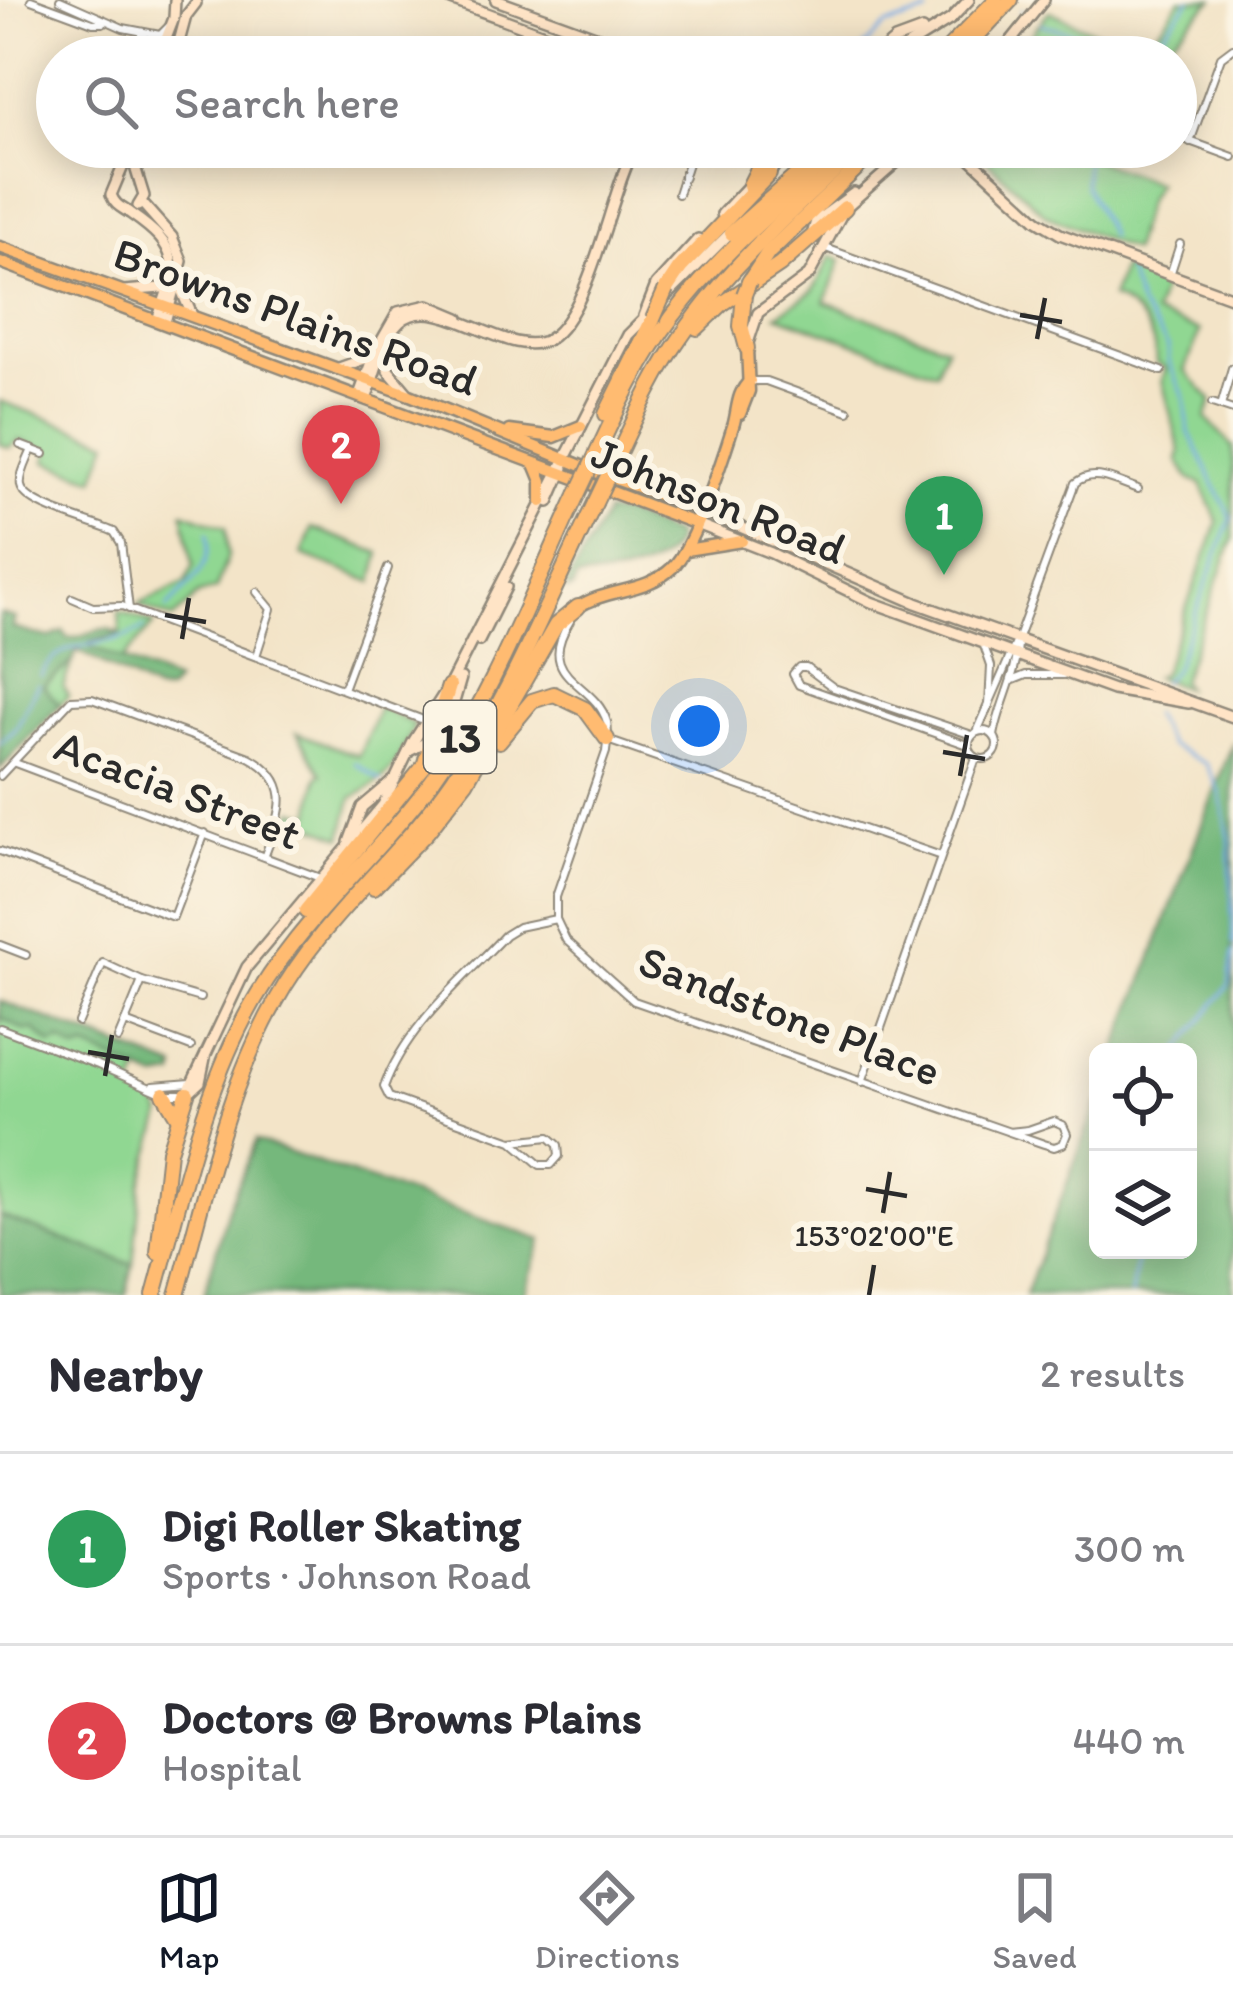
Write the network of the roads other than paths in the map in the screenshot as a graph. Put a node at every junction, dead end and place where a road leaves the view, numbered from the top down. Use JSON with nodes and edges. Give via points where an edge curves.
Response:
{"nodes":[{"id":1,"x":31,"y":0,"type":"edge"},
{"id":2,"x":59,"y":0,"type":"edge"},
{"id":3,"x":177,"y":0,"type":"edge"},
{"id":4,"x":451,"y":0,"type":"edge"},
{"id":5,"x":496,"y":0,"type":"edge"},
{"id":6,"x":969,"y":0,"type":"edge"},
{"id":7,"x":996,"y":0,"type":"edge"},
{"id":8,"x":1011,"y":0,"type":"edge"},
{"id":9,"x":1044,"y":0,"type":"edge"},
{"id":10,"x":198,"y":2,"type":"edge"},
{"id":11,"x":107,"y":22,"type":"junction"},
{"id":12,"x":170,"y":25,"type":"junction"},
{"id":13,"x":928,"y":30,"type":"junction"},
{"id":14,"x":138,"y":33,"type":"junction"},
{"id":15,"x":142,"y":36,"type":"edge"},
{"id":16,"x":166,"y":36,"type":"edge"},
{"id":17,"x":181,"y":36,"type":"edge"},
{"id":18,"x":549,"y":36,"type":"edge"},
{"id":19,"x":595,"y":36,"type":"edge"},
{"id":20,"x":904,"y":36,"type":"edge"},
{"id":21,"x":918,"y":36,"type":"edge"},
{"id":22,"x":961,"y":36,"type":"edge"},
{"id":23,"x":977,"y":36,"type":"edge"},
{"id":24,"x":1015,"y":36,"type":"edge"},
{"id":25,"x":1233,"y":48,"type":"edge"},
{"id":26,"x":1197,"y":123,"type":"edge"},
{"id":27,"x":1197,"y":144,"type":"edge"},
{"id":28,"x":1233,"y":157,"type":"edge"},
{"id":29,"x":122,"y":168,"type":"edge"},
{"id":30,"x":137,"y":168,"type":"edge"},
{"id":31,"x":627,"y":168,"type":"edge"},
{"id":32,"x":687,"y":168,"type":"edge"},
{"id":33,"x":760,"y":168,"type":"edge"},
{"id":34,"x":773,"y":168,"type":"edge"},
{"id":35,"x":805,"y":168,"type":"edge"},
{"id":36,"x":820,"y":168,"type":"edge"},
{"id":37,"x":839,"y":168,"type":"edge"},
{"id":38,"x":857,"y":168,"type":"edge"},
{"id":39,"x":883,"y":168,"type":"edge"},
{"id":40,"x":890,"y":168,"type":"edge"},
{"id":41,"x":981,"y":168,"type":"edge"},
{"id":42,"x":769,"y":174,"type":"junction"},
{"id":43,"x":116,"y":182,"type":"junction"},
{"id":44,"x":752,"y":183,"type":"junction"},
{"id":45,"x":141,"y":184,"type":"junction"},
{"id":46,"x":678,"y":194,"type":"dead end"},
{"id":47,"x":744,"y":201,"type":"junction"},
{"id":48,"x":142,"y":202,"type":"junction"},
{"id":49,"x":845,"y":208,"type":"joint"},
{"id":50,"x":128,"y":210,"type":"junction"},
{"id":51,"x":732,"y":233,"type":"junction"},
{"id":52,"x":817,"y":241,"type":"junction"},
{"id":53,"x":1180,"y":244,"type":"dead end"},
{"id":54,"x":0,"y":247,"type":"edge"},
{"id":55,"x":0,"y":262,"type":"edge"},
{"id":56,"x":1170,"y":275,"type":"junction"},
{"id":57,"x":176,"y":277,"type":"junction"},
{"id":58,"x":124,"y":291,"type":"junction"},
{"id":59,"x":1233,"y":298,"type":"edge"},
{"id":60,"x":166,"y":306,"type":"junction"},
{"id":61,"x":192,"y":316,"type":"junction"},
{"id":62,"x":648,"y":318,"type":"junction"},
{"id":63,"x":161,"y":321,"type":"junction"},
{"id":64,"x":468,"y":325,"type":"junction"},
{"id":65,"x":391,"y":337,"type":"junction"},
{"id":66,"x":747,"y":348,"type":"junction"},
{"id":67,"x":672,"y":352,"type":"junction"},
{"id":68,"x":374,"y":354,"type":"junction"},
{"id":69,"x":1231,"y":365,"type":"edge"},
{"id":70,"x":336,"y":369,"type":"junction"},
{"id":71,"x":1162,"y":371,"type":"dead end"},
{"id":72,"x":369,"y":380,"type":"junction"},
{"id":73,"x":750,"y":381,"type":"junction"},
{"id":74,"x":410,"y":395,"type":"junction"},
{"id":75,"x":363,"y":396,"type":"junction"},
{"id":76,"x":1233,"y":410,"type":"edge"},
{"id":77,"x":848,"y":411,"type":"dead end"},
{"id":78,"x":581,"y":427,"type":"junction"},
{"id":79,"x":503,"y":432,"type":"junction"},
{"id":80,"x":20,"y":445,"type":"dead end"},
{"id":81,"x":32,"y":449,"type":"junction"},
{"id":82,"x":597,"y":453,"type":"junction"},
{"id":83,"x":44,"y":454,"type":"dead end"},
{"id":84,"x":564,"y":459,"type":"junction"},
{"id":85,"x":534,"y":462,"type":"junction"},
{"id":86,"x":560,"y":473,"type":"junction"},
{"id":87,"x":1138,"y":490,"type":"dead end"},
{"id":88,"x":542,"y":502,"type":"junction"},
{"id":89,"x":701,"y":510,"type":"junction"},
{"id":90,"x":697,"y":524,"type":"junction"},
{"id":91,"x":742,"y":542,"type":"junction"},
{"id":92,"x":686,"y":550,"type":"junction"},
{"id":93,"x":388,"y":568,"type":"dead end"},
{"id":94,"x":257,"y":592,"type":"dead end"},
{"id":95,"x":72,"y":598,"type":"dead end"},
{"id":96,"x":578,"y":607,"type":"junction"},
{"id":97,"x":129,"y":609,"type":"junction"},
{"id":98,"x":1018,"y":638,"type":"junction"},
{"id":99,"x":982,"y":642,"type":"junction"},
{"id":100,"x":1014,"y":654,"type":"junction"},
{"id":101,"x":256,"y":656,"type":"junction"},
{"id":102,"x":1072,"y":675,"type":"junction"},
{"id":103,"x":1007,"y":684,"type":"junction"},
{"id":104,"x":449,"y":686,"type":"junction"},
{"id":105,"x":343,"y":689,"type":"junction"},
{"id":106,"x":1195,"y":703,"type":"junction"},
{"id":107,"x":989,"y":710,"type":"junction"},
{"id":108,"x":1233,"y":717,"type":"edge"},
{"id":109,"x":427,"y":721,"type":"junction"},
{"id":110,"x":938,"y":729,"type":"junction"},
{"id":111,"x":974,"y":734,"type":"junction"},
{"id":112,"x":994,"y":736,"type":"junction"},
{"id":113,"x":432,"y":740,"type":"junction"},
{"id":114,"x":607,"y":740,"type":"junction"},
{"id":115,"x":968,"y":746,"type":"junction"},
{"id":116,"x":411,"y":750,"type":"junction"},
{"id":117,"x":976,"y":758,"type":"junction"},
{"id":118,"x":13,"y":762,"type":"junction"},
{"id":119,"x":0,"y":776,"type":"edge"},
{"id":120,"x":396,"y":778,"type":"junction"},
{"id":121,"x":466,"y":782,"type":"junction"},
{"id":122,"x":358,"y":814,"type":"junction"},
{"id":123,"x":374,"y":817,"type":"junction"},
{"id":124,"x":205,"y":833,"type":"junction"},
{"id":125,"x":346,"y":847,"type":"junction"},
{"id":126,"x":0,"y":851,"type":"edge"},
{"id":127,"x":265,"y":855,"type":"junction"},
{"id":128,"x":941,"y":856,"type":"junction"},
{"id":129,"x":320,"y":878,"type":"junction"},
{"id":130,"x":337,"y":914,"type":"junction"},
{"id":131,"x":556,"y":919,"type":"junction"},
{"id":132,"x":0,"y":945,"type":"edge"},
{"id":133,"x":26,"y":956,"type":"dead end"},
{"id":134,"x":277,"y":962,"type":"junction"},
{"id":135,"x":142,"y":981,"type":"junction"},
{"id":136,"x":200,"y":998,"type":"dead end"},
{"id":137,"x":78,"y":1022,"type":"dead end"},
{"id":138,"x":124,"y":1022,"type":"junction"},
{"id":139,"x":0,"y":1028,"type":"edge"},
{"id":140,"x":118,"y":1039,"type":"dead end"},
{"id":141,"x":191,"y":1047,"type":"dead end"},
{"id":142,"x":862,"y":1082,"type":"junction"},
{"id":143,"x":149,"y":1086,"type":"junction"},
{"id":144,"x":189,"y":1089,"type":"junction"},
{"id":145,"x":164,"y":1094,"type":"junction"},
{"id":146,"x":178,"y":1117,"type":"junction"},
{"id":147,"x":1009,"y":1132,"type":"junction"},
{"id":148,"x":512,"y":1141,"type":"junction"},
{"id":149,"x":161,"y":1269,"type":"junction"},
{"id":150,"x":154,"y":1295,"type":"edge"},
{"id":151,"x":177,"y":1295,"type":"edge"}],
"edges":[{"from":1,"to":11,"type":"street"},
{"from":2,"to":11,"type":"street"},
{"from":3,"to":10,"type":"street"},
{"from":3,"to":12,"type":"street"},
{"from":4,"to":18,"type":"street"},
{"from":5,"to":19,"type":"street"},
{"from":6,"to":13,"type":"street"},
{"from":7,"to":22,"type":"highway"},
{"from":8,"to":23,"type":"highway"},
{"from":9,"to":24,"type":"street"},
{"from":10,"to":17,"type":"street"},
{"from":11,"to":14,"type":"street"},
{"from":12,"to":14,"type":"street","via":[[160,35]]},
{"from":12,"to":16,"type":"street"},
{"from":13,"to":20,"type":"street"},
{"from":13,"to":21,"type":"street"},
{"from":14,"to":15,"type":"street"},
{"from":25,"to":26,"type":"street","via":[[1221,57]]},
{"from":27,"to":28,"type":"street"},
{"from":29,"to":43,"type":"street"},
{"from":30,"to":45,"type":"street"},
{"from":31,"to":64,"type":"street","via":[[584,284],[553,337],[521,343]]},
{"from":32,"to":46,"type":"street"},
{"from":33,"to":44,"type":"highway"},
{"from":34,"to":42,"type":"street"},
{"from":35,"to":51,"type":"highway"},
{"from":36,"to":82,"type":"highway","number":"13","via":[[674,314]]},
{"from":37,"to":67,"type":"highway","number":"13","via":[[740,266]]},
{"from":38,"to":66,"type":"highway","via":[[768,253],[746,288]]},
{"from":39,"to":52,"type":"street","via":[[817,221]]},
{"from":40,"to":49,"type":"street"},
{"from":41,"to":56,"type":"street","via":[[1048,228]]},
{"from":42,"to":47,"type":"highway"},
{"from":42,"to":51,"type":"street"},
{"from":43,"to":45,"type":"street","via":[[129,177]]},
{"from":43,"to":50,"type":"street","via":[[112,200]]},
{"from":44,"to":47,"type":"highway"},
{"from":44,"to":62,"type":"street","via":[[669,268],[650,297]]},
{"from":45,"to":48,"type":"street"},
{"from":47,"to":62,"type":"highway","bridge":true,"via":[[680,268]]},
{"from":48,"to":50,"type":"street"},
{"from":48,"to":57,"type":"street","via":[[176,242]]},
{"from":49,"to":52,"type":"highway"},
{"from":50,"to":57,"type":"street","via":[[167,244]]},
{"from":51,"to":62,"type":"street"},
{"from":52,"to":66,"type":"street","via":[[804,281],[758,313]]},
{"from":52,"to":67,"type":"highway","via":[[722,304]]},
{"from":52,"to":71,"type":"street"},
{"from":53,"to":56,"type":"street"},
{"from":54,"to":58,"type":"main road","name":"Browns Plains Road"},
{"from":55,"to":63,"type":"main road","name":"Browns Plains Road"},
{"from":56,"to":59,"type":"street"},
{"from":57,"to":58,"type":"street","via":[[161,288]]},
{"from":57,"to":60,"type":"street"},
{"from":57,"to":61,"type":"street"},
{"from":58,"to":60,"type":"main road","name":"Browns Plains Road"},
{"from":60,"to":61,"type":"main road","name":"Browns Plains Road"},
{"from":60,"to":63,"type":"street"},
{"from":61,"to":70,"type":"main road","name":"Browns Plains Road"},
{"from":62,"to":78,"type":"street","via":[[619,349]]},
{"from":62,"to":82,"type":"highway"},
{"from":63,"to":75,"type":"main road","name":"Browns Plains Road"},
{"from":64,"to":65,"type":"street","via":[[424,313],[403,319]]},
{"from":64,"to":68,"type":"street","via":[[449,311],[412,306],[389,323]]},
{"from":65,"to":72,"type":"street"},
{"from":65,"to":74,"type":"street","via":[[388,370]]},
{"from":66,"to":73,"type":"main road"},
{"from":67,"to":130,"type":"highway","number":"13","bridge":true,"via":[[467,758]]},
{"from":68,"to":70,"type":"street"},
{"from":68,"to":72,"type":"street"},
{"from":69,"to":76,"type":"street","via":[[1217,404]]},
{"from":70,"to":72,"type":"main road","name":"Browns Plains Road"},
{"from":72,"to":74,"type":"main road","name":"Browns Plains Road"},
{"from":72,"to":75,"type":"street"},
{"from":73,"to":77,"type":"street"},
{"from":73,"to":89,"type":"main road"},
{"from":74,"to":79,"type":"main road","name":"Browns Plains Road"},
{"from":75,"to":85,"type":"main road","name":"Browns Plains Road"},
{"from":78,"to":79,"type":"main road","via":[[554,437]]},
{"from":78,"to":84,"type":"street"},
{"from":79,"to":84,"type":"main road","name":"Browns Plains Road"},
{"from":80,"to":81,"type":"street"},
{"from":81,"to":83,"type":"street"},
{"from":81,"to":97,"type":"street","via":[[22,490],[114,532]]},
{"from":82,"to":134,"type":"highway","number":"13","bridge":true,"via":[[445,762]]},
{"from":84,"to":86,"type":"street"},
{"from":84,"to":89,"type":"main road","name":"Johnson Road"},
{"from":85,"to":86,"type":"main road","name":"Browns Plains Road"},
{"from":85,"to":88,"type":"main road"},
{"from":86,"to":88,"type":"street"},
{"from":86,"to":90,"type":"main road","name":"Johnson Road"},
{"from":86,"to":113,"type":"street","via":[[457,686],[445,733]]},
{"from":87,"to":98,"type":"street","via":[[1097,475],[1075,483]]},
{"from":88,"to":104,"type":"street"},
{"from":89,"to":90,"type":"main road"},
{"from":89,"to":98,"type":"street","name":"Johnson Road"},
{"from":90,"to":91,"type":"street","name":"Johnson Road"},
{"from":90,"to":92,"type":"main road"},
{"from":91,"to":92,"type":"main road"},
{"from":91,"to":99,"type":"street","name":"Johnson Road"},
{"from":92,"to":96,"type":"main road","via":[[655,580]]},
{"from":93,"to":105,"type":"street"},
{"from":94,"to":101,"type":"street","via":[[271,617]]},
{"from":95,"to":97,"type":"street"},
{"from":96,"to":114,"type":"street","via":[[561,639],[560,662],[602,712]]},
{"from":96,"to":121,"type":"highway","via":[[556,625]]},
{"from":97,"to":101,"type":"street"},
{"from":98,"to":100,"type":"street"},
{"from":98,"to":106,"type":"street","name":"Johnson Road"},
{"from":99,"to":100,"type":"street","name":"Johnson Road"},
{"from":99,"to":107,"type":"street","via":[[991,666]]},
{"from":100,"to":102,"type":"street","name":"Johnson Road"},
{"from":100,"to":103,"type":"street"},
{"from":100,"to":107,"type":"street"},
{"from":101,"to":105,"type":"street"},
{"from":102,"to":103,"type":"street","via":[[1026,675]]},
{"from":102,"to":106,"type":"street","name":"Johnson Road","via":[[1140,697]]},
{"from":103,"to":112,"type":"street"},
{"from":104,"to":109,"type":"street"},
{"from":104,"to":113,"type":"highway"},
{"from":105,"to":109,"type":"street"},
{"from":106,"to":108,"type":"street","name":"Johnson Road"},
{"from":107,"to":111,"type":"street"},
{"from":109,"to":116,"type":"street"},
{"from":110,"to":110,"type":"street","via":[[800,685],[793,674],[806,667],[834,688]]},
{"from":110,"to":111,"type":"street"},
{"from":110,"to":115,"type":"street"},
{"from":111,"to":112,"type":"street"},
{"from":111,"to":115,"type":"street"},
{"from":112,"to":117,"type":"street","via":[[993,755]]},
{"from":113,"to":116,"type":"street"},
{"from":113,"to":134,"type":"highway","via":[[420,772],[311,905]]},
{"from":114,"to":121,"type":"highway","via":[[579,704],[547,694],[526,706]]},
{"from":114,"to":128,"type":"street"},
{"from":114,"to":131,"type":"street","via":[[556,897]]},
{"from":115,"to":117,"type":"street"},
{"from":116,"to":120,"type":"street"},
{"from":117,"to":128,"type":"street"},
{"from":118,"to":119,"type":"street"},
{"from":118,"to":124,"type":"street","name":"Acacia Street"},
{"from":118,"to":127,"type":"street","via":[[67,704],[92,699],[262,765],[282,801]]},
{"from":120,"to":122,"type":"street"},
{"from":120,"to":123,"type":"street"},
{"from":121,"to":130,"type":"highway","via":[[401,860]]},
{"from":122,"to":123,"type":"street"},
{"from":122,"to":125,"type":"street"},
{"from":123,"to":125,"type":"street"},
{"from":124,"to":126,"type":"street","via":[[173,917]]},
{"from":124,"to":127,"type":"street","name":"Acacia Street"},
{"from":125,"to":129,"type":"street"},
{"from":127,"to":129,"type":"street","name":"Acacia Street"},
{"from":128,"to":142,"type":"street"},
{"from":129,"to":144,"type":"street","via":[[248,967],[200,1082]]},
{"from":130,"to":151,"type":"highway","number":"13","via":[[277,998],[245,1064]]},
{"from":131,"to":142,"type":"street","name":"Sandstone Place","via":[[566,940],[634,1001]]},
{"from":131,"to":148,"type":"street","via":[[506,935],[426,1018],[384,1087],[389,1097]]},
{"from":132,"to":133,"type":"street"},
{"from":134,"to":149,"type":"highway","number":"13","via":[[209,1103]]},
{"from":135,"to":136,"type":"street"},
{"from":135,"to":137,"type":"street","via":[[99,964]]},
{"from":135,"to":138,"type":"street"},
{"from":138,"to":140,"type":"street"},
{"from":138,"to":141,"type":"street"},
{"from":139,"to":143,"type":"street"},
{"from":142,"to":147,"type":"street","name":"Sandstone Place"},
{"from":143,"to":144,"type":"street"},
{"from":143,"to":145,"type":"street"},
{"from":144,"to":145,"type":"street"},
{"from":144,"to":146,"type":"highway"},
{"from":145,"to":146,"type":"highway"},
{"from":146,"to":149,"type":"highway"},
{"from":147,"to":147,"type":"street","name":"Sandstone Place","via":[[1054,1121],[1067,1134],[1054,1148]]},
{"from":148,"to":148,"type":"street","via":[[549,1138],[559,1156],[540,1166]]},
{"from":149,"to":150,"type":"highway","number":"13"}]}
